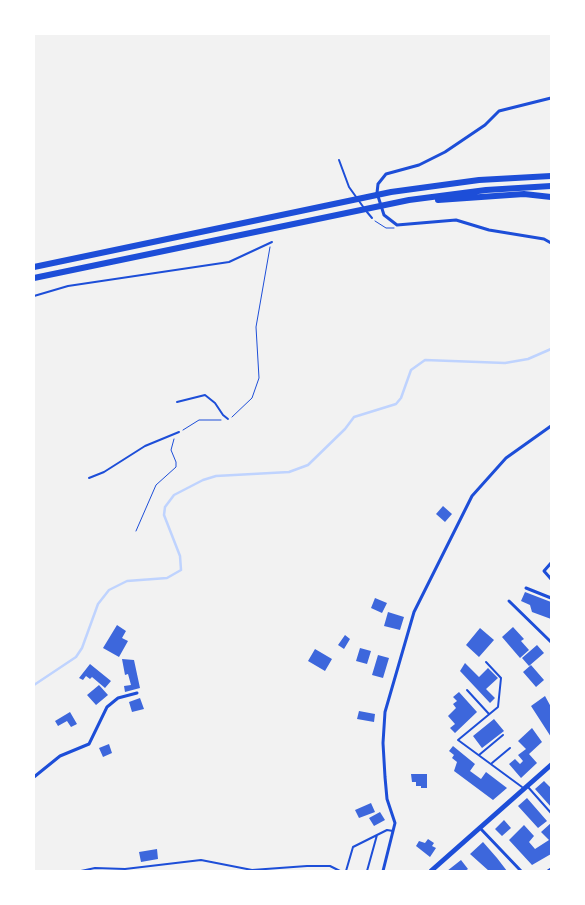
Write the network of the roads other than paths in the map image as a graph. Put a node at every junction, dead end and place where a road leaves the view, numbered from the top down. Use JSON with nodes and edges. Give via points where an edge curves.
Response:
{"nodes":[{"id":1,"x":551,"y":98,"type":"edge"},
{"id":2,"x":339,"y":160,"type":"dead end"},
{"id":3,"x":551,"y":175,"type":"edge"},
{"id":4,"x":551,"y":186,"type":"edge"},
{"id":5,"x":551,"y":197,"type":"edge"},
{"id":6,"x":410,"y":200,"type":"junction"},
{"id":7,"x":372,"y":218,"type":"road end"},
{"id":8,"x":272,"y":242,"type":"road end"},
{"id":9,"x":551,"y":243,"type":"edge"},
{"id":10,"x":34,"y":266,"type":"edge"},
{"id":11,"x":34,"y":278,"type":"edge"},
{"id":12,"x":34,"y":296,"type":"edge"},
{"id":13,"x":177,"y":402,"type":"dead end"},
{"id":14,"x":228,"y":419,"type":"road end"},
{"id":15,"x":551,"y":426,"type":"edge"},
{"id":16,"x":179,"y":432,"type":"road end"},
{"id":17,"x":89,"y":478,"type":"dead end"},
{"id":18,"x":551,"y":563,"type":"edge"},
{"id":19,"x":551,"y":579,"type":"edge"},
{"id":20,"x":526,"y":588,"type":"dead end"},
{"id":21,"x":551,"y":598,"type":"edge"},
{"id":22,"x":509,"y":601,"type":"dead end"},
{"id":23,"x":551,"y":642,"type":"edge"},
{"id":24,"x":486,"y":662,"type":"dead end"},
{"id":25,"x":467,"y":690,"type":"dead end"},
{"id":26,"x":137,"y":693,"type":"dead end"},
{"id":27,"x":489,"y":714,"type":"junction"},
{"id":28,"x":503,"y":735,"type":"dead end"},
{"id":29,"x":510,"y":748,"type":"dead end"},
{"id":30,"x":479,"y":754,"type":"junction"},
{"id":31,"x":492,"y":763,"type":"junction"},
{"id":32,"x":551,"y":765,"type":"edge"},
{"id":33,"x":34,"y":776,"type":"edge"},
{"id":34,"x":526,"y":788,"type":"junction"},
{"id":35,"x":551,"y":813,"type":"edge"},
{"id":36,"x":480,"y":828,"type":"junction"},
{"id":37,"x":393,"y":831,"type":"junction"},
{"id":38,"x":377,"y":834,"type":"junction"},
{"id":39,"x":81,"y":871,"type":"edge"},
{"id":40,"x":340,"y":871,"type":"edge"},
{"id":41,"x":346,"y":871,"type":"edge"},
{"id":42,"x":367,"y":871,"type":"edge"},
{"id":43,"x":383,"y":871,"type":"edge"},
{"id":44,"x":431,"y":871,"type":"edge"},
{"id":45,"x":520,"y":871,"type":"edge"}],
"edges":[{"from":1,"to":9,"type":"street","via":[[500,112],[445,152],[418,165],[386,174],[378,184],[378,202],[384,215],[397,225],[456,220]]},
{"from":2,"to":7,"type":"lane","via":[[349,188]]},
{"from":3,"to":10,"type":"highway","via":[[479,180],[391,192]]},
{"from":4,"to":6,"type":"highway"},
{"from":5,"to":6,"type":"highway","via":[[524,194]]},
{"from":6,"to":11,"type":"highway"},
{"from":8,"to":12,"type":"lane","via":[[229,262],[68,286]]},
{"from":13,"to":14,"type":"lane","via":[[205,395]]},
{"from":15,"to":37,"type":"street","via":[[506,458],[472,496],[414,612],[383,725],[387,799],[395,823]]},
{"from":16,"to":17,"type":"lane","via":[[145,446]]},
{"from":18,"to":19,"type":"street","via":[[544,571]]},
{"from":20,"to":21,"type":"street"},
{"from":22,"to":23,"type":"street"},
{"from":24,"to":27,"type":"lane","via":[[501,678],[498,707]]},
{"from":25,"to":27,"type":"lane"},
{"from":26,"to":33,"type":"street","via":[[118,698],[107,707],[89,744],[60,756]]},
{"from":27,"to":30,"type":"lane","via":[[458,740]]},
{"from":28,"to":30,"type":"lane"},
{"from":29,"to":31,"type":"lane"},
{"from":30,"to":31,"type":"lane"},
{"from":31,"to":34,"type":"lane"},
{"from":32,"to":34,"type":"main road"},
{"from":34,"to":35,"type":"lane"},
{"from":34,"to":36,"type":"main road"},
{"from":36,"to":44,"type":"main road"},
{"from":36,"to":45,"type":"street"},
{"from":37,"to":38,"type":"lane"},
{"from":37,"to":43,"type":"street"},
{"from":38,"to":41,"type":"lane","via":[[353,847]]},
{"from":38,"to":42,"type":"lane"},
{"from":39,"to":40,"type":"lane","via":[[201,860],[252,870],[330,866]]}]}
